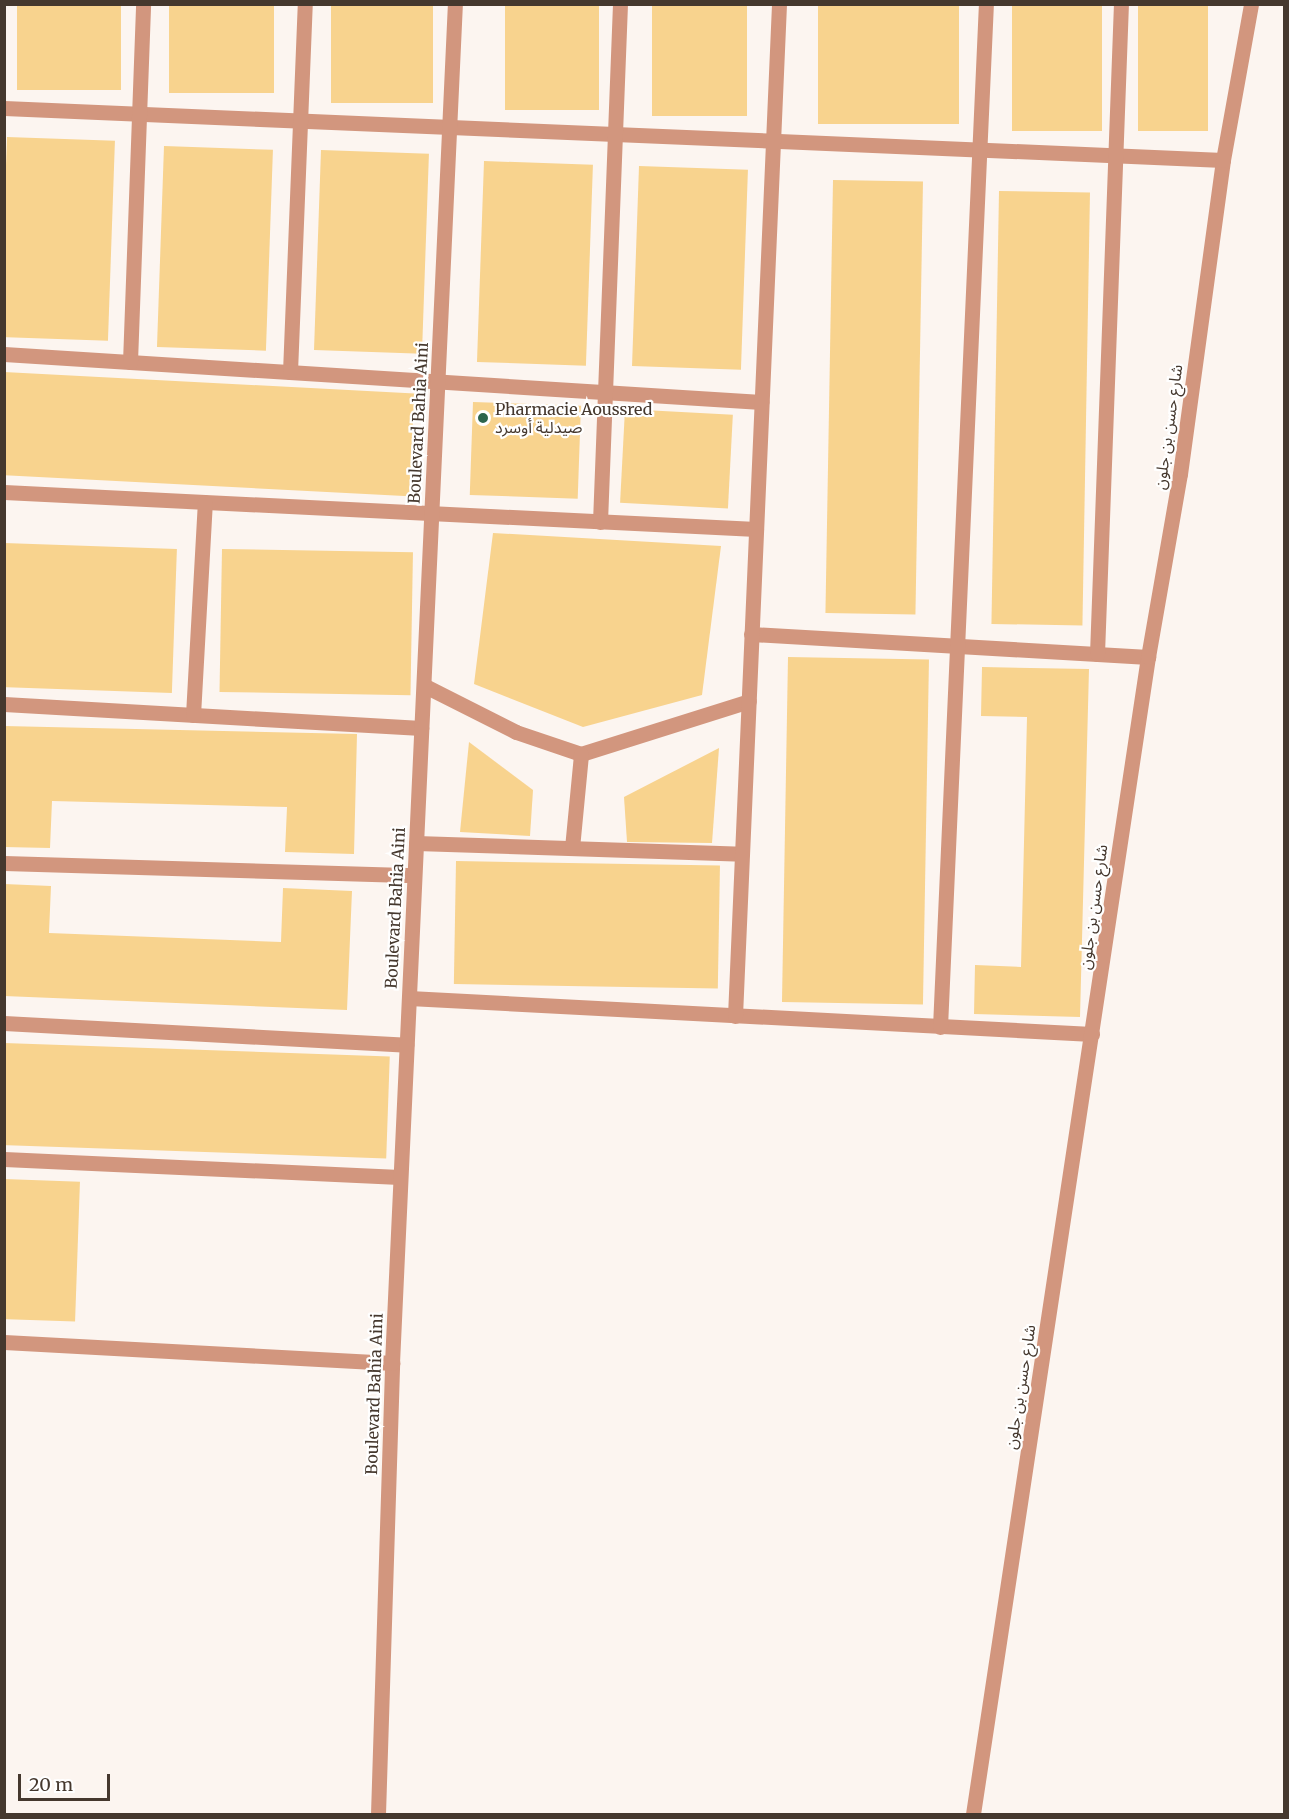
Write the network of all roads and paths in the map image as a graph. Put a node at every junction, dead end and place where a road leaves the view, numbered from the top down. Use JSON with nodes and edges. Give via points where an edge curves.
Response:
{"nodes":[{"id":1,"x":143,"y":4,"type":"edge"},
{"id":2,"x":305,"y":4,"type":"edge"},
{"id":3,"x":455,"y":4,"type":"edge"},
{"id":4,"x":620,"y":4,"type":"edge"},
{"id":5,"x":779,"y":4,"type":"edge"},
{"id":6,"x":986,"y":4,"type":"edge"},
{"id":7,"x":1121,"y":4,"type":"edge"},
{"id":8,"x":1251,"y":4,"type":"edge"},
{"id":9,"x":4,"y":108,"type":"edge"},
{"id":10,"x":140,"y":114,"type":"junction"},
{"id":11,"x":298,"y":121,"type":"junction"},
{"id":12,"x":450,"y":127,"type":"junction"},
{"id":13,"x":617,"y":135,"type":"junction"},
{"id":14,"x":772,"y":141,"type":"junction"},
{"id":15,"x":979,"y":150,"type":"junction"},
{"id":16,"x":1114,"y":156,"type":"junction"},
{"id":17,"x":1223,"y":160,"type":"junction"},
{"id":18,"x":4,"y":354,"type":"edge"},
{"id":19,"x":130,"y":362,"type":"junction"},
{"id":20,"x":290,"y":372,"type":"junction"},
{"id":21,"x":438,"y":382,"type":"junction"},
{"id":22,"x":606,"y":392,"type":"junction"},
{"id":23,"x":761,"y":402,"type":"junction"},
{"id":24,"x":4,"y":492,"type":"edge"},
{"id":25,"x":205,"y":502,"type":"junction"},
{"id":26,"x":431,"y":514,"type":"junction"},
{"id":27,"x":600,"y":522,"type":"junction"},
{"id":28,"x":756,"y":529,"type":"junction"},
{"id":29,"x":751,"y":634,"type":"junction"},
{"id":30,"x":957,"y":646,"type":"junction"},
{"id":31,"x":1097,"y":654,"type":"junction"},
{"id":32,"x":1148,"y":657,"type":"junction"},
{"id":33,"x":425,"y":686,"type":"junction"},
{"id":34,"x":748,"y":701,"type":"junction"},
{"id":35,"x":4,"y":704,"type":"edge"},
{"id":36,"x":193,"y":714,"type":"junction"},
{"id":37,"x":421,"y":728,"type":"junction"},
{"id":38,"x":581,"y":754,"type":"junction"},
{"id":39,"x":416,"y":843,"type":"junction"},
{"id":40,"x":572,"y":848,"type":"junction"},
{"id":41,"x":742,"y":854,"type":"junction"},
{"id":42,"x":4,"y":863,"type":"edge"},
{"id":43,"x":414,"y":875,"type":"junction"},
{"id":44,"x":409,"y":998,"type":"junction"},
{"id":45,"x":735,"y":1016,"type":"junction"},
{"id":46,"x":4,"y":1023,"type":"edge"},
{"id":47,"x":940,"y":1027,"type":"junction"},
{"id":48,"x":1092,"y":1034,"type":"junction"},
{"id":49,"x":406,"y":1045,"type":"junction"},
{"id":50,"x":4,"y":1159,"type":"edge"},
{"id":51,"x":400,"y":1177,"type":"junction"},
{"id":52,"x":4,"y":1342,"type":"edge"},
{"id":53,"x":392,"y":1363,"type":"junction"},
{"id":54,"x":378,"y":1815,"type":"edge"},
{"id":55,"x":973,"y":1815,"type":"edge"}],
"edges":[{"from":1,"to":10,"type":"street"},
{"from":2,"to":11,"type":"street"},
{"from":3,"to":12,"type":"street","name":"Boulevard Bahia Aini"},
{"from":4,"to":13,"type":"street"},
{"from":5,"to":14,"type":"street"},
{"from":6,"to":15,"type":"street"},
{"from":7,"to":16,"type":"street"},
{"from":8,"to":17,"type":"street","name":"شارع حسن بن جلون"},
{"from":9,"to":10,"type":"street"},
{"from":10,"to":11,"type":"street"},
{"from":10,"to":19,"type":"street"},
{"from":11,"to":12,"type":"street"},
{"from":11,"to":20,"type":"street"},
{"from":12,"to":13,"type":"street"},
{"from":12,"to":21,"type":"street","name":"Boulevard Bahia Aini"},
{"from":13,"to":14,"type":"street"},
{"from":13,"to":22,"type":"street"},
{"from":14,"to":15,"type":"street"},
{"from":14,"to":23,"type":"street"},
{"from":15,"to":16,"type":"street"},
{"from":15,"to":30,"type":"street"},
{"from":16,"to":17,"type":"street"},
{"from":16,"to":31,"type":"street"},
{"from":17,"to":32,"type":"street","name":"شارع حسن بن جلون","via":[[1180,474]]},
{"from":18,"to":19,"type":"street"},
{"from":19,"to":20,"type":"street"},
{"from":20,"to":21,"type":"street"},
{"from":21,"to":22,"type":"street"},
{"from":21,"to":26,"type":"street","name":"Boulevard Bahia Aini"},
{"from":22,"to":23,"type":"street"},
{"from":22,"to":27,"type":"street"},
{"from":23,"to":28,"type":"street"},
{"from":24,"to":25,"type":"street"},
{"from":25,"to":26,"type":"street"},
{"from":25,"to":36,"type":"street"},
{"from":26,"to":27,"type":"street"},
{"from":26,"to":33,"type":"street","name":"Boulevard Bahia Aini"},
{"from":27,"to":28,"type":"street"},
{"from":28,"to":29,"type":"street"},
{"from":29,"to":30,"type":"street"},
{"from":29,"to":34,"type":"street"},
{"from":30,"to":31,"type":"street"},
{"from":30,"to":47,"type":"street"},
{"from":31,"to":32,"type":"street"},
{"from":32,"to":48,"type":"street","name":"شارع حسن بن جلون"},
{"from":33,"to":37,"type":"street","name":"Boulevard Bahia Aini"},
{"from":33,"to":38,"type":"street","via":[[516,732]]},
{"from":34,"to":38,"type":"street"},
{"from":34,"to":41,"type":"street"},
{"from":35,"to":36,"type":"street"},
{"from":36,"to":37,"type":"street"},
{"from":37,"to":39,"type":"street","name":"Boulevard Bahia Aini"},
{"from":38,"to":40,"type":"street"},
{"from":39,"to":40,"type":"street"},
{"from":39,"to":43,"type":"street","name":"Boulevard Bahia Aini"},
{"from":40,"to":41,"type":"street"},
{"from":41,"to":45,"type":"street"},
{"from":42,"to":43,"type":"street"},
{"from":43,"to":44,"type":"street","name":"Boulevard Bahia Aini"},
{"from":44,"to":45,"type":"street"},
{"from":44,"to":49,"type":"street","name":"Boulevard Bahia Aini"},
{"from":45,"to":47,"type":"street"},
{"from":46,"to":49,"type":"street"},
{"from":47,"to":48,"type":"street"},
{"from":48,"to":55,"type":"street","name":"شارع حسن بن جلون"},
{"from":49,"to":51,"type":"street","name":"Boulevard Bahia Aini"},
{"from":50,"to":51,"type":"street"},
{"from":51,"to":53,"type":"street","name":"Boulevard Bahia Aini"},
{"from":52,"to":53,"type":"street"},
{"from":53,"to":54,"type":"street","name":"Boulevard Bahia Aini"}]}
